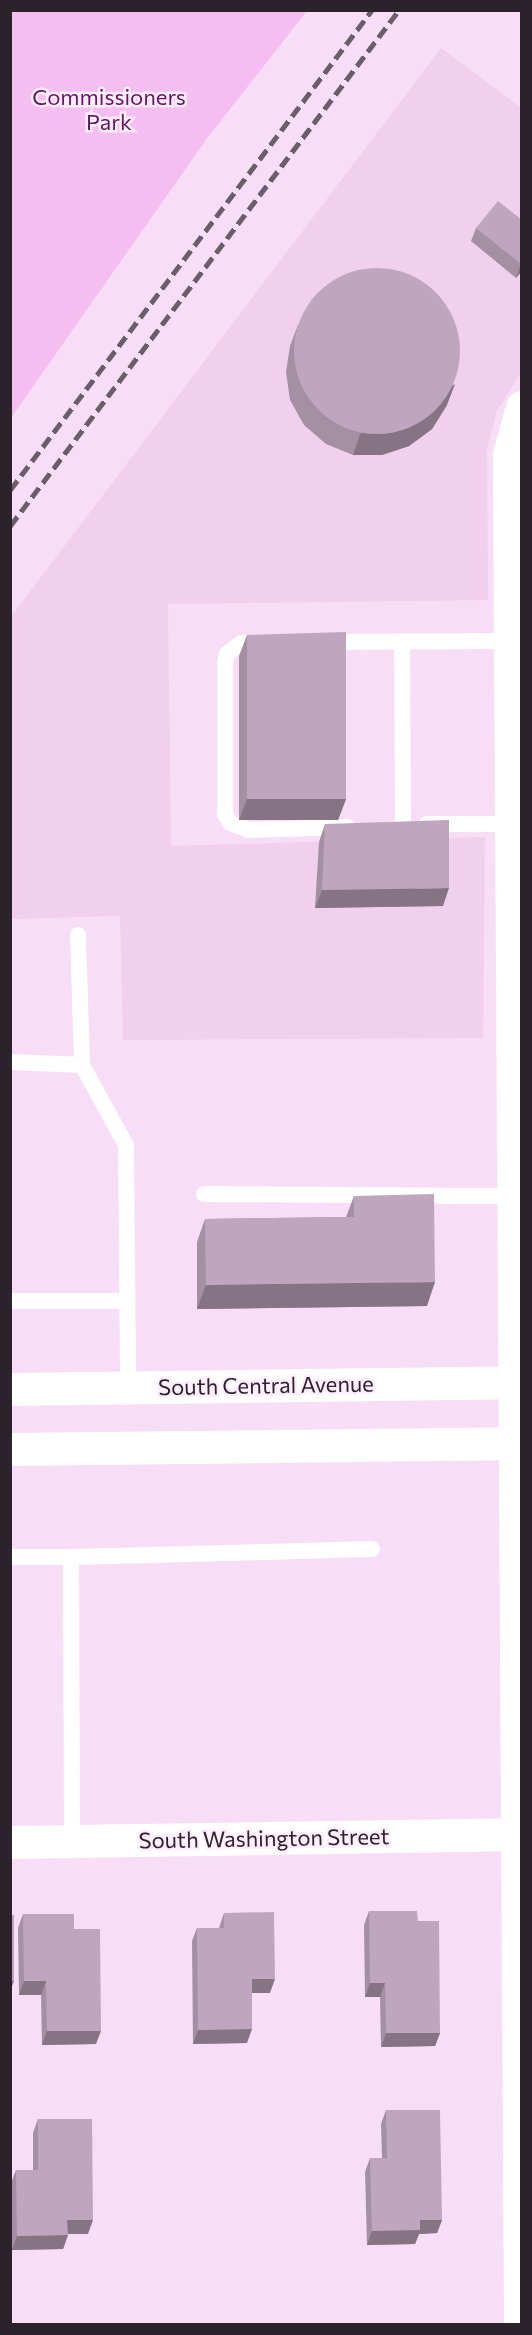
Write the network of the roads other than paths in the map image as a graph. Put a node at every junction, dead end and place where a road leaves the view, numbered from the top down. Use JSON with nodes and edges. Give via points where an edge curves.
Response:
{"nodes":[{"id":1,"x":522,"y":407,"type":"edge"},
{"id":2,"x":515,"y":522,"type":"edge"},
{"id":3,"x":402,"y":641,"type":"junction"},
{"id":4,"x":509,"y":641,"type":"junction"},
{"id":5,"x":287,"y":643,"type":"edge"},
{"id":6,"x":310,"y":643,"type":"edge"},
{"id":7,"x":403,"y":824,"type":"junction"},
{"id":8,"x":510,"y":824,"type":"junction"},
{"id":9,"x":382,"y":825,"type":"edge"},
{"id":10,"x":362,"y":826,"type":"edge"},
{"id":11,"x":516,"y":889,"type":"edge"},
{"id":12,"x":78,"y":935,"type":"dead end"},
{"id":13,"x":10,"y":1062,"type":"edge"},
{"id":14,"x":82,"y":1065,"type":"junction"},
{"id":15,"x":204,"y":1194,"type":"dead end"},
{"id":16,"x":512,"y":1196,"type":"junction"},
{"id":17,"x":127,"y":1300,"type":"junction"},
{"id":18,"x":10,"y":1301,"type":"edge"},
{"id":19,"x":517,"y":1382,"type":"edge"},
{"id":20,"x":128,"y":1387,"type":"junction"},
{"id":21,"x":10,"y":1389,"type":"edge"},
{"id":22,"x":517,"y":1443,"type":"edge"},
{"id":23,"x":10,"y":1449,"type":"edge"},
{"id":24,"x":372,"y":1549,"type":"dead end"},
{"id":25,"x":10,"y":1557,"type":"edge"},
{"id":26,"x":71,"y":1557,"type":"junction"},
{"id":27,"x":518,"y":1834,"type":"junction"},
{"id":28,"x":72,"y":1841,"type":"junction"},
{"id":29,"x":10,"y":1842,"type":"edge"},
{"id":30,"x":520,"y":2325,"type":"edge"}],
"edges":[{"from":1,"to":2,"type":"street","via":[[508,454]]},
{"from":2,"to":4,"type":"street"},
{"from":3,"to":4,"type":"lane"},
{"from":3,"to":6,"type":"lane"},
{"from":3,"to":7,"type":"lane"},
{"from":4,"to":8,"type":"street"},
{"from":5,"to":10,"type":"lane","via":[[241,643],[227,654],[225,814],[230,823],[249,830]]},
{"from":7,"to":8,"type":"lane"},
{"from":7,"to":9,"type":"lane"},
{"from":8,"to":11,"type":"street"},
{"from":11,"to":16,"type":"street"},
{"from":12,"to":14,"type":"lane"},
{"from":13,"to":14,"type":"lane"},
{"from":14,"to":17,"type":"lane","via":[[126,1144]]},
{"from":15,"to":16,"type":"lane"},
{"from":16,"to":19,"type":"street"},
{"from":17,"to":18,"type":"lane"},
{"from":17,"to":20,"type":"lane"},
{"from":19,"to":20,"type":"street","name":"South Central Avenue"},
{"from":19,"to":22,"type":"street"},
{"from":20,"to":21,"type":"street","name":"South Central Avenue"},
{"from":22,"to":23,"type":"street"},
{"from":22,"to":27,"type":"street"},
{"from":24,"to":26,"type":"lane"},
{"from":25,"to":26,"type":"lane"},
{"from":26,"to":28,"type":"lane"},
{"from":27,"to":28,"type":"street","name":"South Washington Street"},
{"from":27,"to":30,"type":"street"},
{"from":28,"to":29,"type":"street","name":"South Washington Street"}]}
